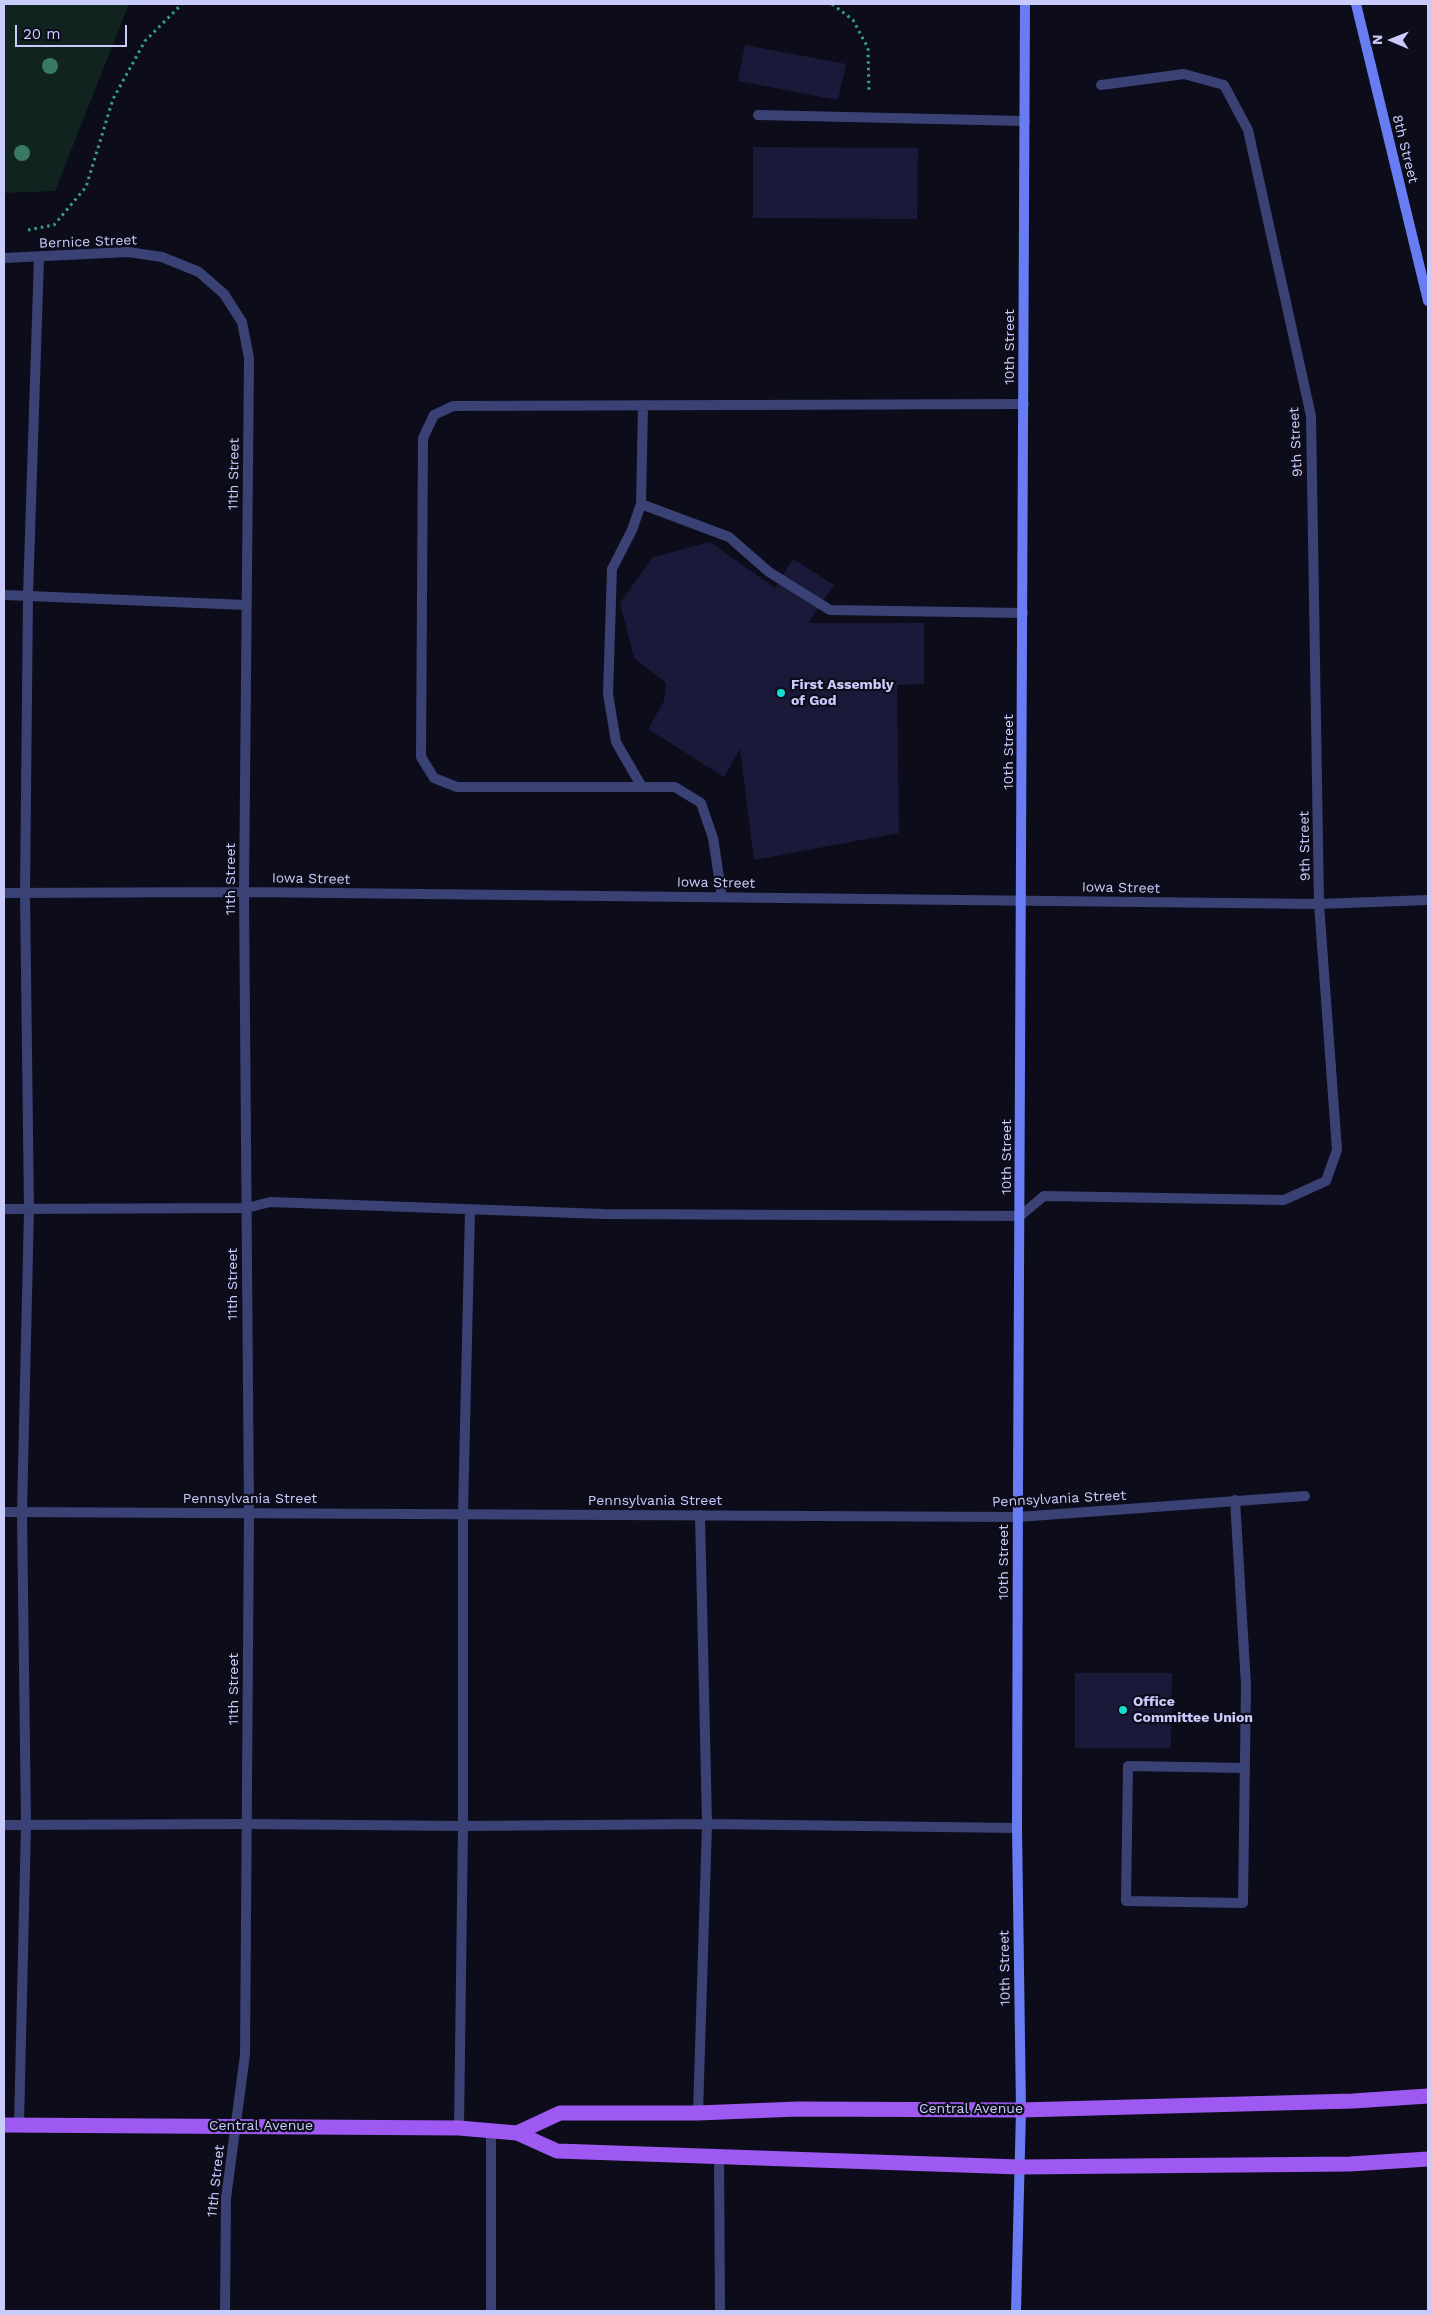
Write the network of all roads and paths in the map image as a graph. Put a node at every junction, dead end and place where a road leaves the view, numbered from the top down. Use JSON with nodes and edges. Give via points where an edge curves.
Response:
{"nodes":[{"id":1,"x":182,"y":4,"type":"edge"},
{"id":2,"x":832,"y":4,"type":"edge"},
{"id":3,"x":1025,"y":4,"type":"edge"},
{"id":4,"x":1356,"y":4,"type":"edge"},
{"id":5,"x":1101,"y":85,"type":"dead end"},
{"id":6,"x":758,"y":115,"type":"dead end"},
{"id":7,"x":869,"y":119,"type":"junction"},
{"id":8,"x":1025,"y":121,"type":"junction"},
{"id":9,"x":26,"y":230,"type":"dead end"},
{"id":10,"x":4,"y":258,"type":"edge"},
{"id":11,"x":38,"y":258,"type":"junction"},
{"id":12,"x":199,"y":272,"type":"joint"},
{"id":13,"x":1428,"y":301,"type":"edge"},
{"id":14,"x":1024,"y":404,"type":"junction"},
{"id":15,"x":643,"y":405,"type":"junction"},
{"id":16,"x":641,"y":504,"type":"junction"},
{"id":17,"x":4,"y":594,"type":"edge"},
{"id":18,"x":28,"y":595,"type":"junction"},
{"id":19,"x":246,"y":605,"type":"junction"},
{"id":20,"x":1023,"y":613,"type":"junction"},
{"id":21,"x":642,"y":787,"type":"junction"},
{"id":22,"x":244,"y":892,"type":"junction"},
{"id":23,"x":4,"y":893,"type":"edge"},
{"id":24,"x":25,"y":893,"type":"junction"},
{"id":25,"x":722,"y":897,"type":"junction"},
{"id":26,"x":1022,"y":900,"type":"junction"},
{"id":27,"x":1428,"y":900,"type":"edge"},
{"id":28,"x":1320,"y":904,"type":"junction"},
{"id":29,"x":246,"y":1208,"type":"junction"},
{"id":30,"x":4,"y":1209,"type":"edge"},
{"id":31,"x":30,"y":1210,"type":"junction"},
{"id":32,"x":470,"y":1210,"type":"junction"},
{"id":33,"x":1020,"y":1216,"type":"junction"},
{"id":34,"x":1305,"y":1496,"type":"dead end"},
{"id":35,"x":1235,"y":1500,"type":"junction"},
{"id":36,"x":4,"y":1512,"type":"edge"},
{"id":37,"x":22,"y":1512,"type":"junction"},
{"id":38,"x":249,"y":1512,"type":"junction"},
{"id":39,"x":463,"y":1514,"type":"junction"},
{"id":40,"x":700,"y":1515,"type":"junction"},
{"id":41,"x":1018,"y":1517,"type":"junction"},
{"id":42,"x":1244,"y":1768,"type":"junction"},
{"id":43,"x":247,"y":1824,"type":"junction"},
{"id":44,"x":707,"y":1824,"type":"junction"},
{"id":45,"x":4,"y":1825,"type":"edge"},
{"id":46,"x":26,"y":1825,"type":"junction"},
{"id":47,"x":463,"y":1826,"type":"junction"},
{"id":48,"x":1018,"y":1828,"type":"junction"},
{"id":49,"x":1428,"y":2096,"type":"edge"},
{"id":50,"x":1021,"y":2110,"type":"junction"},
{"id":51,"x":698,"y":2113,"type":"junction"},
{"id":52,"x":11,"y":2125,"type":"edge"},
{"id":53,"x":236,"y":2126,"type":"junction"},
{"id":54,"x":459,"y":2128,"type":"junction"},
{"id":55,"x":491,"y":2132,"type":"junction"},
{"id":56,"x":517,"y":2133,"type":"junction"},
{"id":57,"x":719,"y":2155,"type":"junction"},
{"id":58,"x":1428,"y":2158,"type":"edge"},
{"id":59,"x":1019,"y":2167,"type":"junction"},
{"id":60,"x":225,"y":2311,"type":"edge"},
{"id":61,"x":491,"y":2311,"type":"edge"},
{"id":62,"x":720,"y":2311,"type":"edge"},
{"id":63,"x":1016,"y":2311,"type":"edge"}],
"edges":[{"from":1,"to":9,"type":"path","via":[[145,41],[113,99],[86,187],[54,225]]},
{"from":2,"to":7,"type":"path","via":[[853,20],[868,48]]},
{"from":3,"to":8,"type":"main road","name":"10th Street"},
{"from":4,"to":13,"type":"main road","name":"8th Street"},
{"from":5,"to":28,"type":"street","name":"9th Street","via":[[1184,74],[1224,86],[1248,130],[1311,416]]},
{"from":6,"to":7,"type":"street"},
{"from":7,"to":8,"type":"street"},
{"from":8,"to":14,"type":"main road","name":"10th Street"},
{"from":10,"to":11,"type":"street","name":"Bernice Street"},
{"from":11,"to":12,"type":"street","name":"Bernice Street","via":[[128,252],[162,257]]},
{"from":11,"to":18,"type":"street"},
{"from":12,"to":19,"type":"street","name":"11th Street","via":[[224,294],[242,322],[249,358]]},
{"from":14,"to":15,"type":"street"},
{"from":14,"to":20,"type":"main road","name":"10th Street"},
{"from":15,"to":16,"type":"street"},
{"from":15,"to":21,"type":"street","via":[[453,406],[434,415],[423,438],[421,747],[421,757],[434,778],[457,787]]},
{"from":16,"to":20,"type":"street","via":[[728,537],[769,572],[830,610]]},
{"from":16,"to":21,"type":"street","via":[[612,569],[608,694],[616,742]]},
{"from":17,"to":18,"type":"street"},
{"from":18,"to":19,"type":"street"},
{"from":18,"to":24,"type":"street"},
{"from":19,"to":22,"type":"street","name":"11th Street"},
{"from":20,"to":26,"type":"main road","name":"10th Street"},
{"from":21,"to":25,"type":"street","via":[[675,787],[701,803],[713,838]]},
{"from":22,"to":24,"type":"street","name":"Iowa Street"},
{"from":22,"to":25,"type":"street","name":"Iowa Street"},
{"from":22,"to":29,"type":"street","name":"11th Street"},
{"from":23,"to":24,"type":"street","name":"Iowa Street"},
{"from":24,"to":31,"type":"street"},
{"from":25,"to":26,"type":"street","name":"Iowa Street"},
{"from":26,"to":28,"type":"street","name":"Iowa Street"},
{"from":26,"to":33,"type":"main road","name":"10th Street"},
{"from":27,"to":28,"type":"street","name":"Iowa Street"},
{"from":28,"to":33,"type":"street","name":"9th Street","via":[[1337,1150],[1326,1181],[1284,1200],[1044,1196]]},
{"from":29,"to":31,"type":"street"},
{"from":29,"to":32,"type":"street","via":[[270,1202]]},
{"from":29,"to":38,"type":"street","name":"11th Street"},
{"from":30,"to":31,"type":"street"},
{"from":31,"to":37,"type":"street"},
{"from":32,"to":33,"type":"street","via":[[603,1214]]},
{"from":32,"to":39,"type":"street"},
{"from":33,"to":41,"type":"main road","name":"10th Street"},
{"from":34,"to":35,"type":"street","name":"Pennsylvania Street"},
{"from":35,"to":41,"type":"street","name":"Pennsylvania Street"},
{"from":35,"to":42,"type":"street","via":[[1246,1685]]},
{"from":36,"to":37,"type":"street","name":"Pennsylvania Street"},
{"from":37,"to":38,"type":"street","name":"Pennsylvania Street"},
{"from":37,"to":46,"type":"street"},
{"from":38,"to":39,"type":"street","name":"Pennsylvania Street"},
{"from":38,"to":43,"type":"street","name":"11th Street"},
{"from":39,"to":40,"type":"street","name":"Pennsylvania Street"},
{"from":39,"to":47,"type":"street"},
{"from":40,"to":41,"type":"street","name":"Pennsylvania Street"},
{"from":40,"to":44,"type":"street"},
{"from":41,"to":48,"type":"main road","name":"10th Street"},
{"from":42,"to":42,"type":"street","via":[[1243,1903],[1126,1901],[1128,1766]]},
{"from":43,"to":46,"type":"street"},
{"from":43,"to":47,"type":"street"},
{"from":43,"to":53,"type":"street","name":"11th Street","via":[[246,2055]]},
{"from":44,"to":47,"type":"street"},
{"from":44,"to":48,"type":"street"},
{"from":44,"to":51,"type":"street"},
{"from":45,"to":46,"type":"street"},
{"from":46,"to":52,"type":"street"},
{"from":47,"to":54,"type":"street"},
{"from":48,"to":50,"type":"main road","name":"10th Street"},
{"from":49,"to":50,"type":"main road","name":"Central Avenue"},
{"from":50,"to":51,"type":"main road","name":"Central Avenue","via":[[798,2109]]},
{"from":50,"to":59,"type":"main road","name":"10th Street"},
{"from":51,"to":56,"type":"main road","name":"Central Avenue","via":[[560,2113]]},
{"from":52,"to":53,"type":"main road","name":"Central Avenue"},
{"from":53,"to":54,"type":"main road","name":"Central Avenue"},
{"from":53,"to":60,"type":"street","name":"11th Street","via":[[226,2198]]},
{"from":54,"to":55,"type":"main road","name":"Central Avenue"},
{"from":55,"to":56,"type":"main road","name":"Central Avenue"},
{"from":55,"to":61,"type":"street"},
{"from":56,"to":57,"type":"main road","name":"Central Avenue","via":[[556,2151]]},
{"from":57,"to":59,"type":"main road","name":"Central Avenue"},
{"from":57,"to":62,"type":"street"},
{"from":58,"to":59,"type":"main road","name":"Central Avenue","via":[[1350,2164]]},
{"from":59,"to":63,"type":"main road","name":"10th Street"}]}
